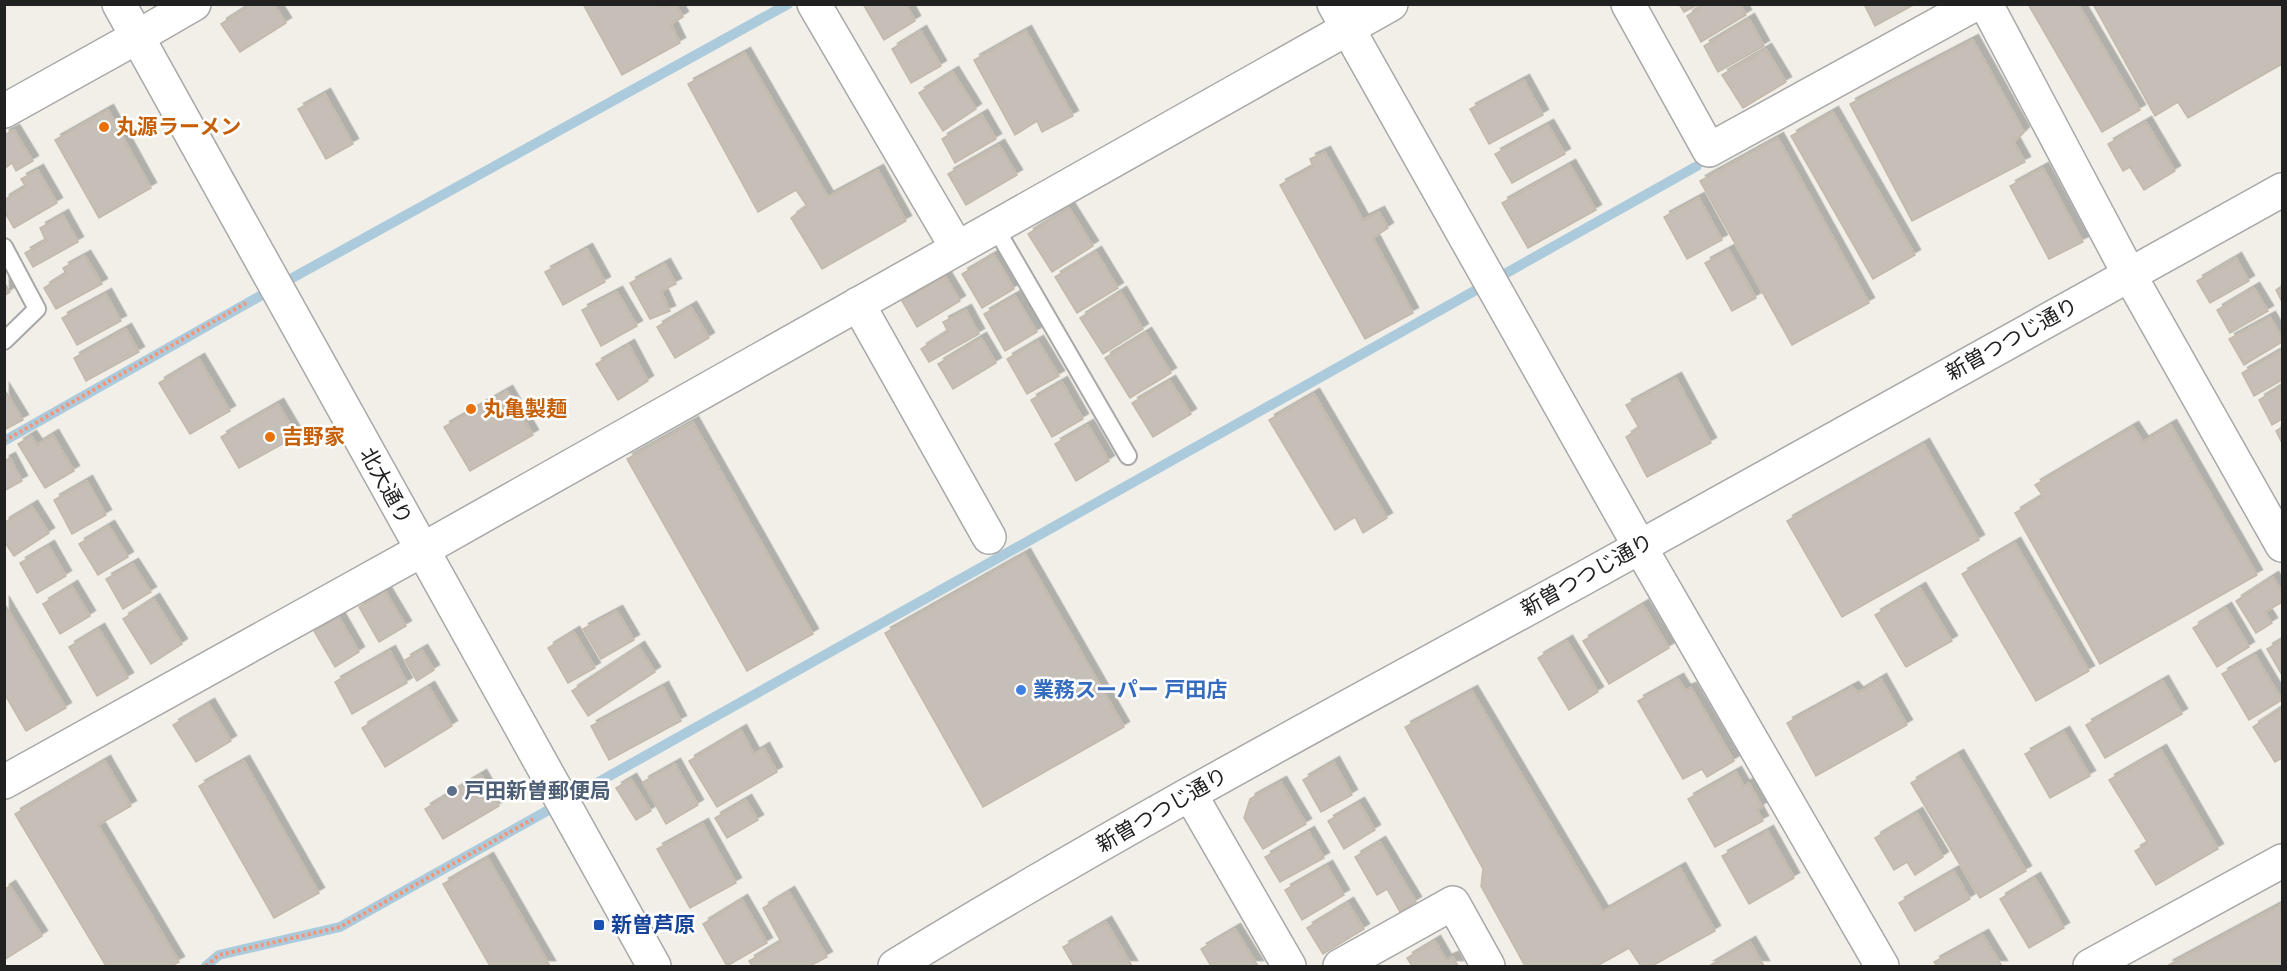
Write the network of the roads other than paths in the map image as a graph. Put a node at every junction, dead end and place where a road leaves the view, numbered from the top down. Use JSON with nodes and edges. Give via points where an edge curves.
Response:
{"nodes":[{"id":1,"x":119,"y":4,"type":"edge"},
{"id":2,"x":194,"y":4,"type":"edge"},
{"id":3,"x":814,"y":4,"type":"edge"},
{"id":4,"x":1391,"y":4,"type":"edge"},
{"id":5,"x":1628,"y":4,"type":"edge"},
{"id":6,"x":1975,"y":4,"type":"edge"},
{"id":7,"x":1986,"y":4,"type":"edge"},
{"id":8,"x":1341,"y":16,"type":"edge"},
{"id":9,"x":137,"y":37,"type":"junction"},
{"id":10,"x":4,"y":111,"type":"edge"},
{"id":11,"x":2282,"y":192,"type":"edge"},
{"id":12,"x":995,"y":227,"type":"junction"},
{"id":13,"x":4,"y":247,"type":"edge"},
{"id":14,"x":957,"y":249,"type":"junction"},
{"id":15,"x":2129,"y":274,"type":"junction"},
{"id":16,"x":858,"y":304,"type":"junction"},
{"id":17,"x":4,"y":341,"type":"edge"},
{"id":18,"x":1128,"y":456,"type":"dead end"},
{"id":19,"x":2279,"y":530,"type":"edge"},
{"id":20,"x":989,"y":537,"type":"dead end"},
{"id":21,"x":1640,"y":547,"type":"junction"},
{"id":22,"x":422,"y":550,"type":"junction"},
{"id":23,"x":4,"y":782,"type":"edge"},
{"id":24,"x":1190,"y":794,"type":"junction"},
{"id":25,"x":2283,"y":861,"type":"edge"},
{"id":26,"x":654,"y":966,"type":"edge"},
{"id":27,"x":896,"y":966,"type":"edge"},
{"id":28,"x":1289,"y":966,"type":"edge"},
{"id":29,"x":1340,"y":966,"type":"edge"},
{"id":30,"x":1488,"y":966,"type":"edge"},
{"id":31,"x":1882,"y":966,"type":"edge"},
{"id":32,"x":2090,"y":966,"type":"edge"}],
"edges":[{"from":1,"to":9,"type":"street","name":"北大通り"},
{"from":2,"to":9,"type":"street"},
{"from":3,"to":14,"type":"street"},
{"from":4,"to":8,"type":"street"},
{"from":5,"to":6,"type":"street","via":[[1709,150]]},
{"from":7,"to":15,"type":"street"},
{"from":8,"to":12,"type":"street"},
{"from":8,"to":21,"type":"street"},
{"from":9,"to":10,"type":"street"},
{"from":9,"to":22,"type":"street","name":"北大通り"},
{"from":11,"to":15,"type":"street","name":"新曽つつじ通り"},
{"from":12,"to":14,"type":"street"},
{"from":12,"to":18,"type":"lane"},
{"from":13,"to":17,"type":"lane","via":[[37,309]]},
{"from":14,"to":16,"type":"street"},
{"from":15,"to":19,"type":"street"},
{"from":15,"to":21,"type":"street","name":"新曽つつじ通り"},
{"from":16,"to":20,"type":"street"},
{"from":16,"to":22,"type":"street"},
{"from":21,"to":24,"type":"street","name":"新曽つつじ通り"},
{"from":21,"to":31,"type":"street"},
{"from":22,"to":23,"type":"street"},
{"from":22,"to":26,"type":"street","name":"北大通り"},
{"from":24,"to":27,"type":"street","name":"新曽つつじ通り"},
{"from":24,"to":28,"type":"street"},
{"from":25,"to":32,"type":"street"},
{"from":29,"to":30,"type":"street","via":[[1454,903]]}]}
